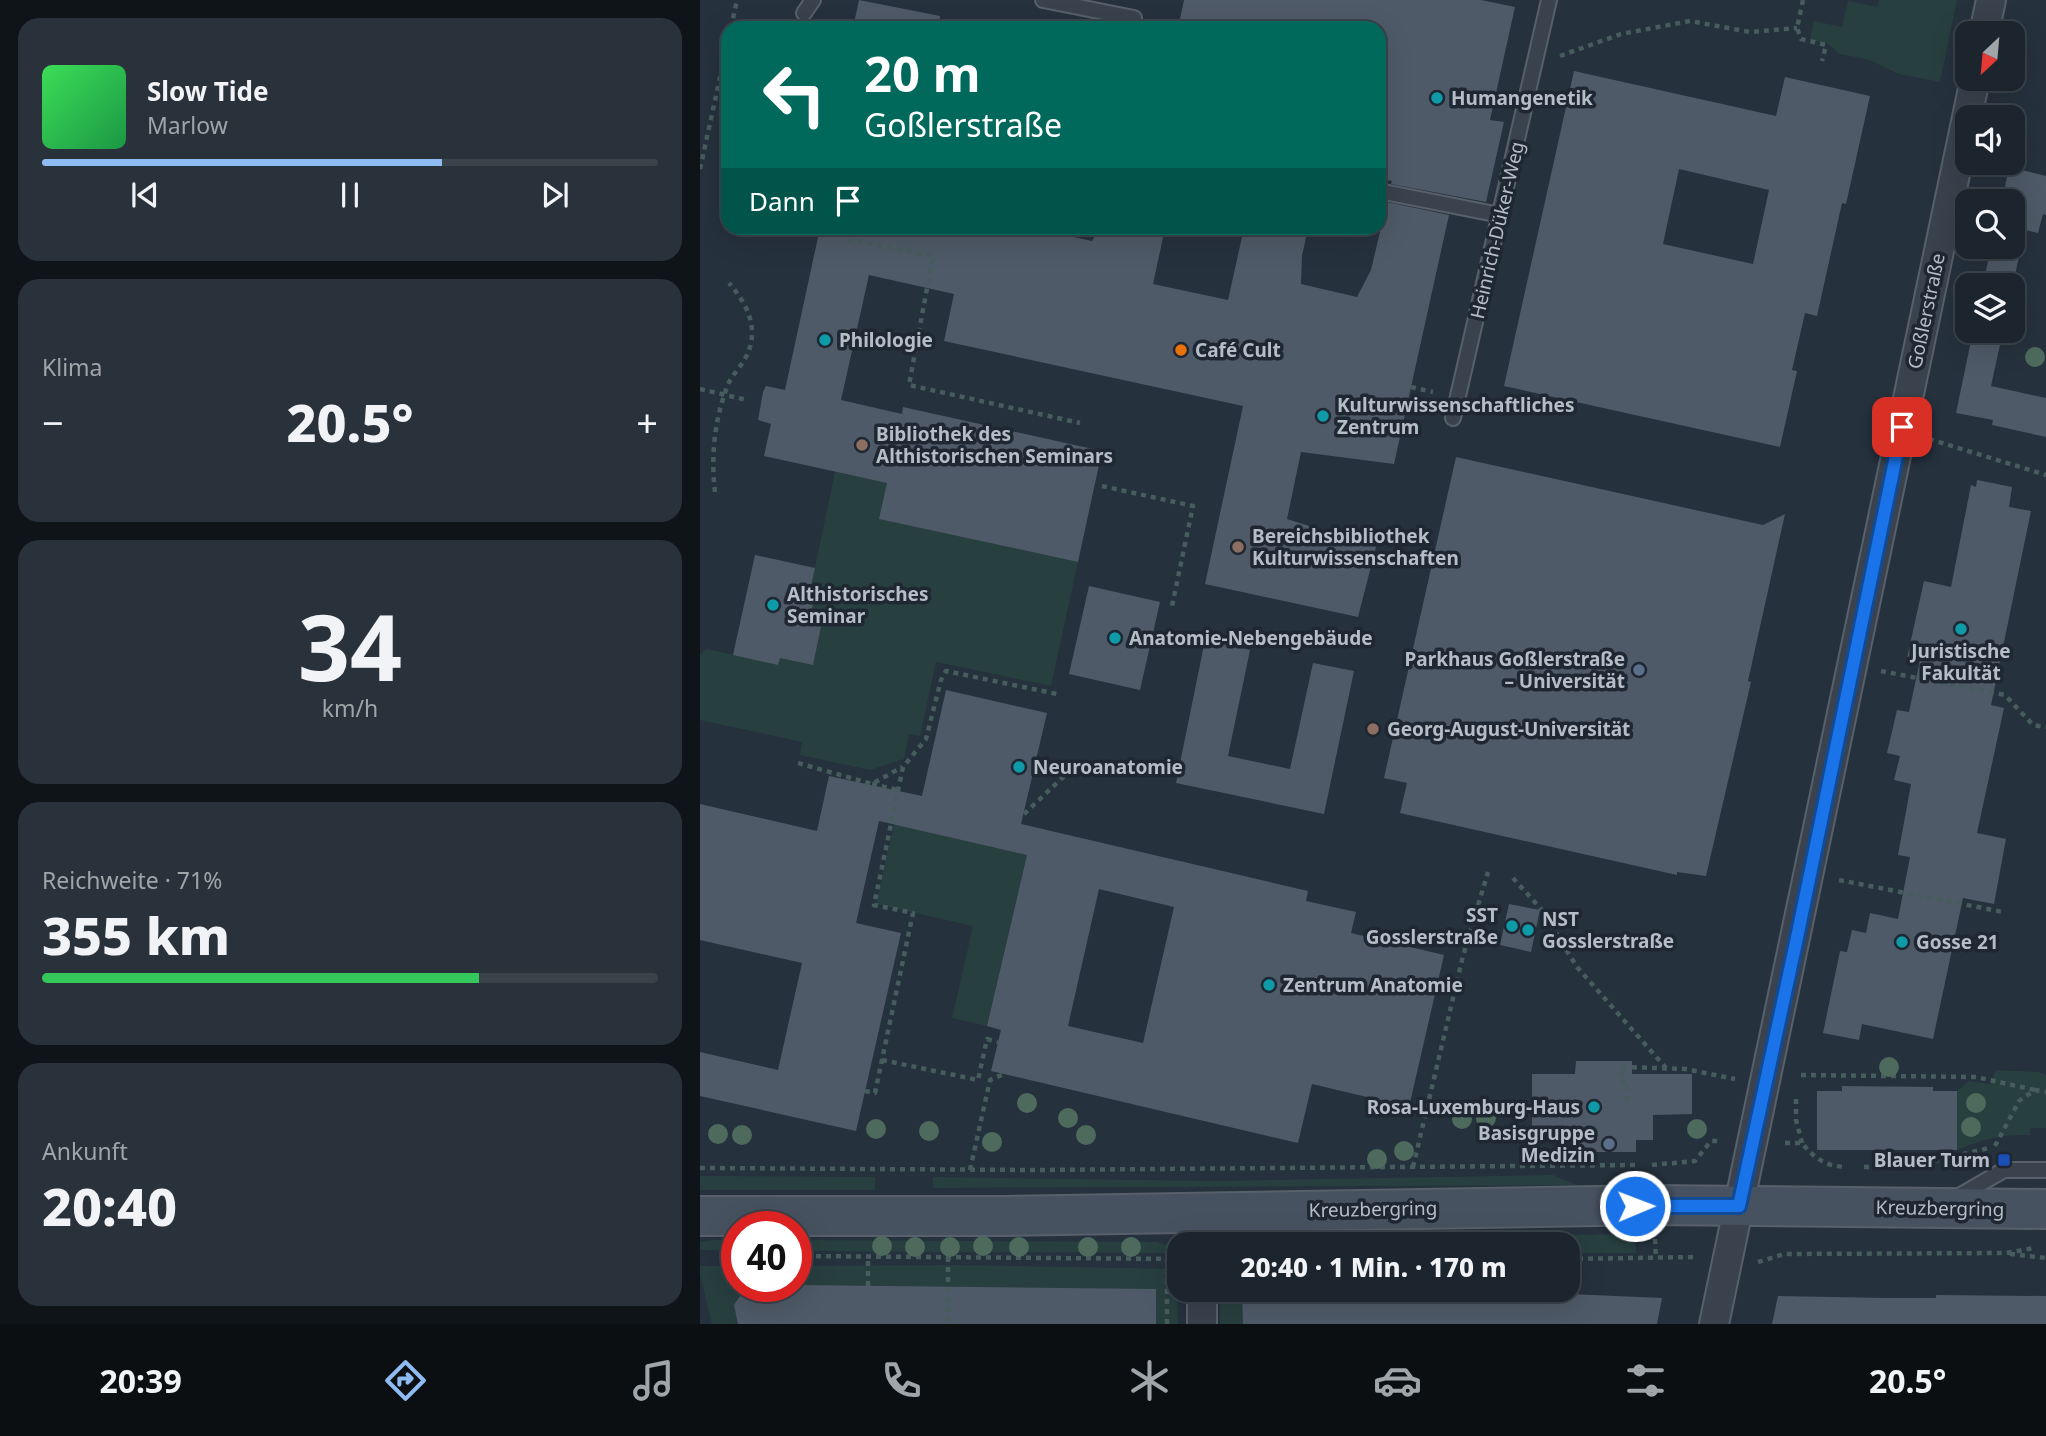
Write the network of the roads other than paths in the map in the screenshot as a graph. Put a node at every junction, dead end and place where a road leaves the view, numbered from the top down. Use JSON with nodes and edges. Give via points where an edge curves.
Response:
{"nodes":[{"id":1,"x":1043,"y":0,"type":"edge"},
{"id":2,"x":1549,"y":0,"type":"edge"},
{"id":3,"x":1991,"y":0,"type":"edge"},
{"id":4,"x":1133,"y":21,"type":"edge"},
{"id":5,"x":1987,"y":21,"type":"edge"},
{"id":6,"x":1972,"y":91,"type":"edge"},
{"id":7,"x":1386,"y":192,"type":"edge"},
{"id":8,"x":1500,"y":215,"type":"junction"},
{"id":9,"x":1453,"y":418,"type":"dead end"},
{"id":10,"x":2046,"y":1170,"type":"edge"},
{"id":11,"x":1739,"y":1206,"type":"junction"},
{"id":12,"x":1936,"y":1209,"type":"junction"},
{"id":13,"x":2046,"y":1209,"type":"edge"},
{"id":14,"x":700,"y":1216,"type":"edge"},
{"id":15,"x":1203,"y":1229,"type":"edge"},
{"id":16,"x":1202,"y":1302,"type":"edge"},
{"id":17,"x":1202,"y":1324,"type":"edge"},
{"id":18,"x":1714,"y":1324,"type":"edge"}],
"edges":[{"from":1,"to":4,"type":"lane"},
{"from":2,"to":8,"type":"lane","name":"Heinrich-Düker-Weg"},
{"from":3,"to":5,"type":"street"},
{"from":6,"to":11,"type":"street","name":"Goßlerstraße"},
{"from":7,"to":8,"type":"lane"},
{"from":8,"to":9,"type":"lane","name":"Heinrich-Düker-Weg"},
{"from":10,"to":12,"type":"lane","via":[[2004,1170]]},
{"from":11,"to":12,"type":"street","name":"Kreuzbergring"},
{"from":11,"to":15,"type":"street","name":"Kreuzbergring","via":[[1519,1206]]},
{"from":11,"to":18,"type":"street","name":"Goßlerstraße"},
{"from":12,"to":13,"type":"street","name":"Kreuzbergring"},
{"from":14,"to":15,"type":"street","name":"Kreuzbergring","via":[[1006,1216]]},
{"from":16,"to":17,"type":"street"}]}
